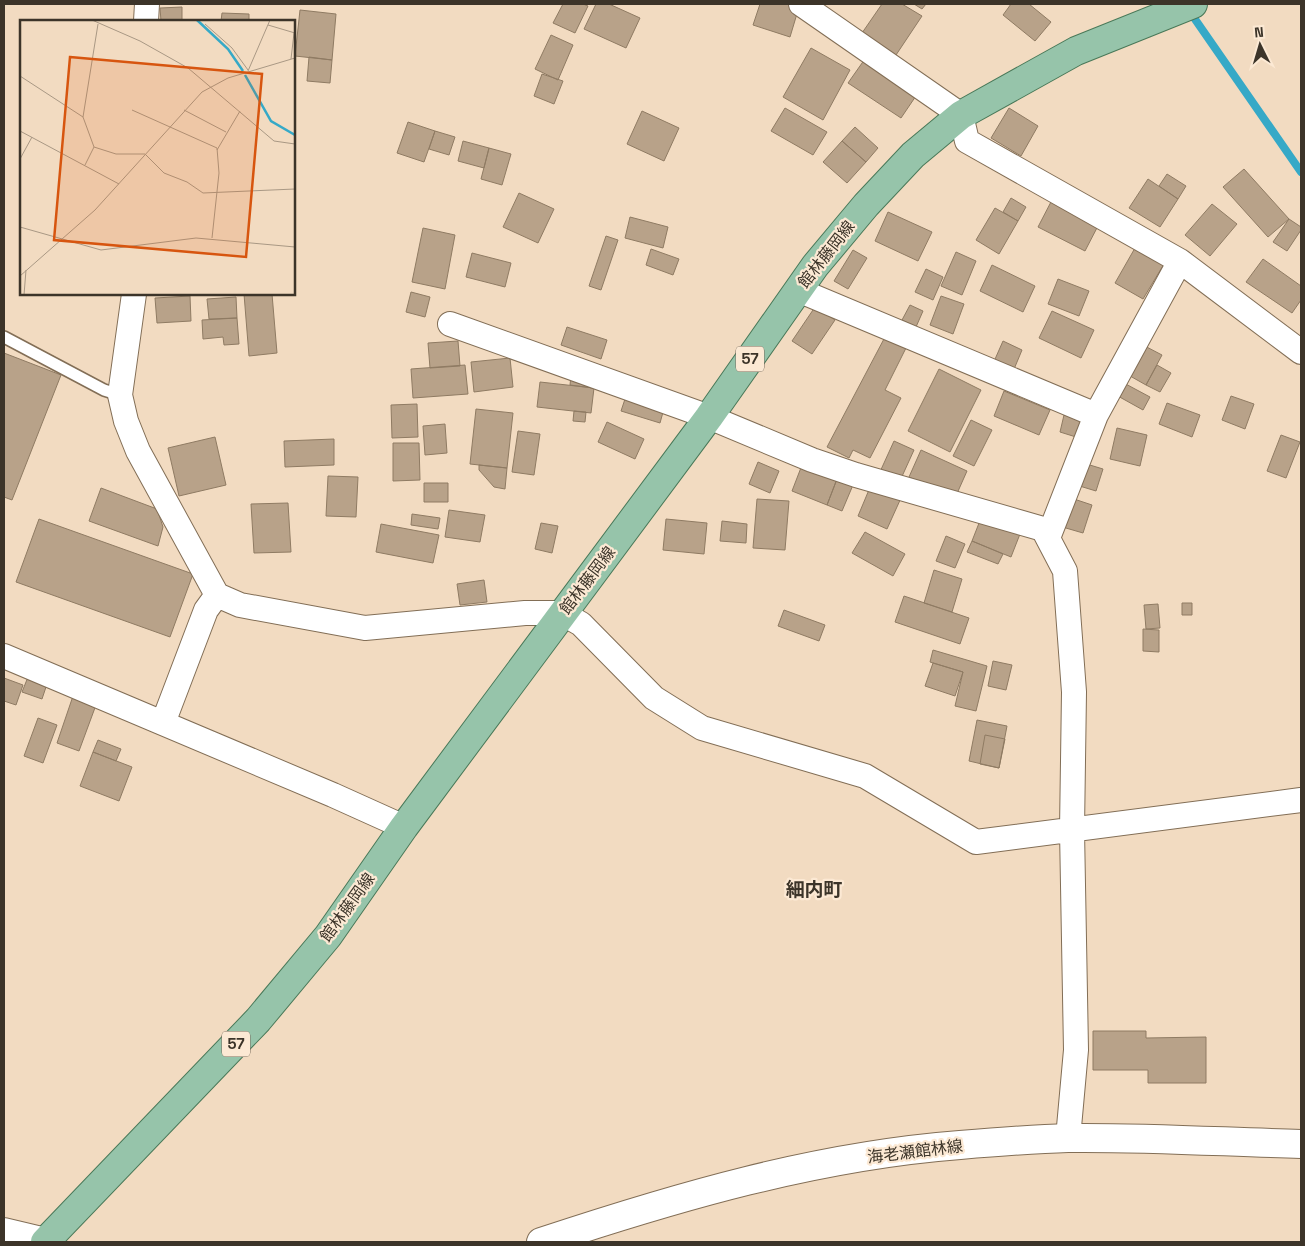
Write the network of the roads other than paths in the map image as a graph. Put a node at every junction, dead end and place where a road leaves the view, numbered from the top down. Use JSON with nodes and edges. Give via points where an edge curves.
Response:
{"nodes":[{"id":1,"x":147,"y":4,"type":"edge"},
{"id":2,"x":801,"y":4,"type":"edge"},
{"id":3,"x":1193,"y":4,"type":"edge"},
{"id":4,"x":146,"y":20,"type":"edge"},
{"id":5,"x":961,"y":115,"type":"junction"},
{"id":6,"x":1180,"y":261,"type":"junction"},
{"id":7,"x":798,"y":290,"type":"junction"},
{"id":8,"x":134,"y":295,"type":"edge"},
{"id":9,"x":450,"y":324,"type":"dead end"},
{"id":10,"x":4,"y":337,"type":"edge"},
{"id":11,"x":1301,"y":352,"type":"edge"},
{"id":12,"x":120,"y":395,"type":"junction"},
{"id":13,"x":1096,"y":415,"type":"junction"},
{"id":14,"x":709,"y":417,"type":"junction"},
{"id":15,"x":1048,"y":538,"type":"junction"},
{"id":16,"x":217,"y":594,"type":"junction"},
{"id":17,"x":562,"y":613,"type":"junction"},
{"id":18,"x":4,"y":656,"type":"edge"},
{"id":19,"x":163,"y":723,"type":"junction"},
{"id":20,"x":1301,"y":800,"type":"edge"},
{"id":21,"x":404,"y":827,"type":"junction"},
{"id":22,"x":1072,"y":830,"type":"junction"},
{"id":23,"x":1068,"y":1138,"type":"junction"},
{"id":24,"x":1301,"y":1144,"type":"edge"},
{"id":25,"x":4,"y":1232,"type":"edge"},
{"id":26,"x":45,"y":1242,"type":"edge"},
{"id":27,"x":541,"y":1242,"type":"edge"}],
"edges":[{"from":1,"to":4,"type":"street"},
{"from":2,"to":5,"type":"street"},
{"from":3,"to":5,"type":"main road","name":"館林藤岡線","number":"57","via":[[1076,51]]},
{"from":5,"to":6,"type":"street","via":[[967,141]]},
{"from":5,"to":7,"type":"main road","name":"館林藤岡線","number":"57","via":[[913,156],[866,205]]},
{"from":6,"to":11,"type":"street"},
{"from":6,"to":13,"type":"street"},
{"from":7,"to":13,"type":"street"},
{"from":7,"to":14,"type":"main road","name":"館林藤岡線","number":"57"},
{"from":8,"to":12,"type":"street"},
{"from":9,"to":14,"type":"street"},
{"from":10,"to":12,"type":"lane","via":[[96,386]]},
{"from":12,"to":16,"type":"street","via":[[138,451]]},
{"from":13,"to":15,"type":"street"},
{"from":14,"to":15,"type":"street","via":[[856,475],[1043,529]]},
{"from":14,"to":17,"type":"main road","name":"館林藤岡線","number":"57"},
{"from":15,"to":22,"type":"street","via":[[1065,571],[1074,692]]},
{"from":16,"to":17,"type":"street","via":[[240,605],[365,628],[525,613]]},
{"from":16,"to":19,"type":"street","via":[[206,610]]},
{"from":17,"to":21,"type":"main road","name":"館林藤岡線","number":"57"},
{"from":17,"to":22,"type":"street","via":[[581,624],[654,698],[702,728],[865,776],[976,842]]},
{"from":18,"to":19,"type":"street"},
{"from":19,"to":21,"type":"street"},
{"from":20,"to":22,"type":"street"},
{"from":21,"to":26,"type":"main road","name":"館林藤岡線","number":"57","via":[[328,936],[258,1020]]},
{"from":22,"to":23,"type":"street","via":[[1076,1050]]},
{"from":23,"to":24,"type":"main road","name":"海老瀬館林線"},
{"from":23,"to":27,"type":"main road","name":"海老瀬館林線","via":[[958,1145],[853,1158],[750,1180],[640,1210]]},
{"from":25,"to":26,"type":"main road"}]}
